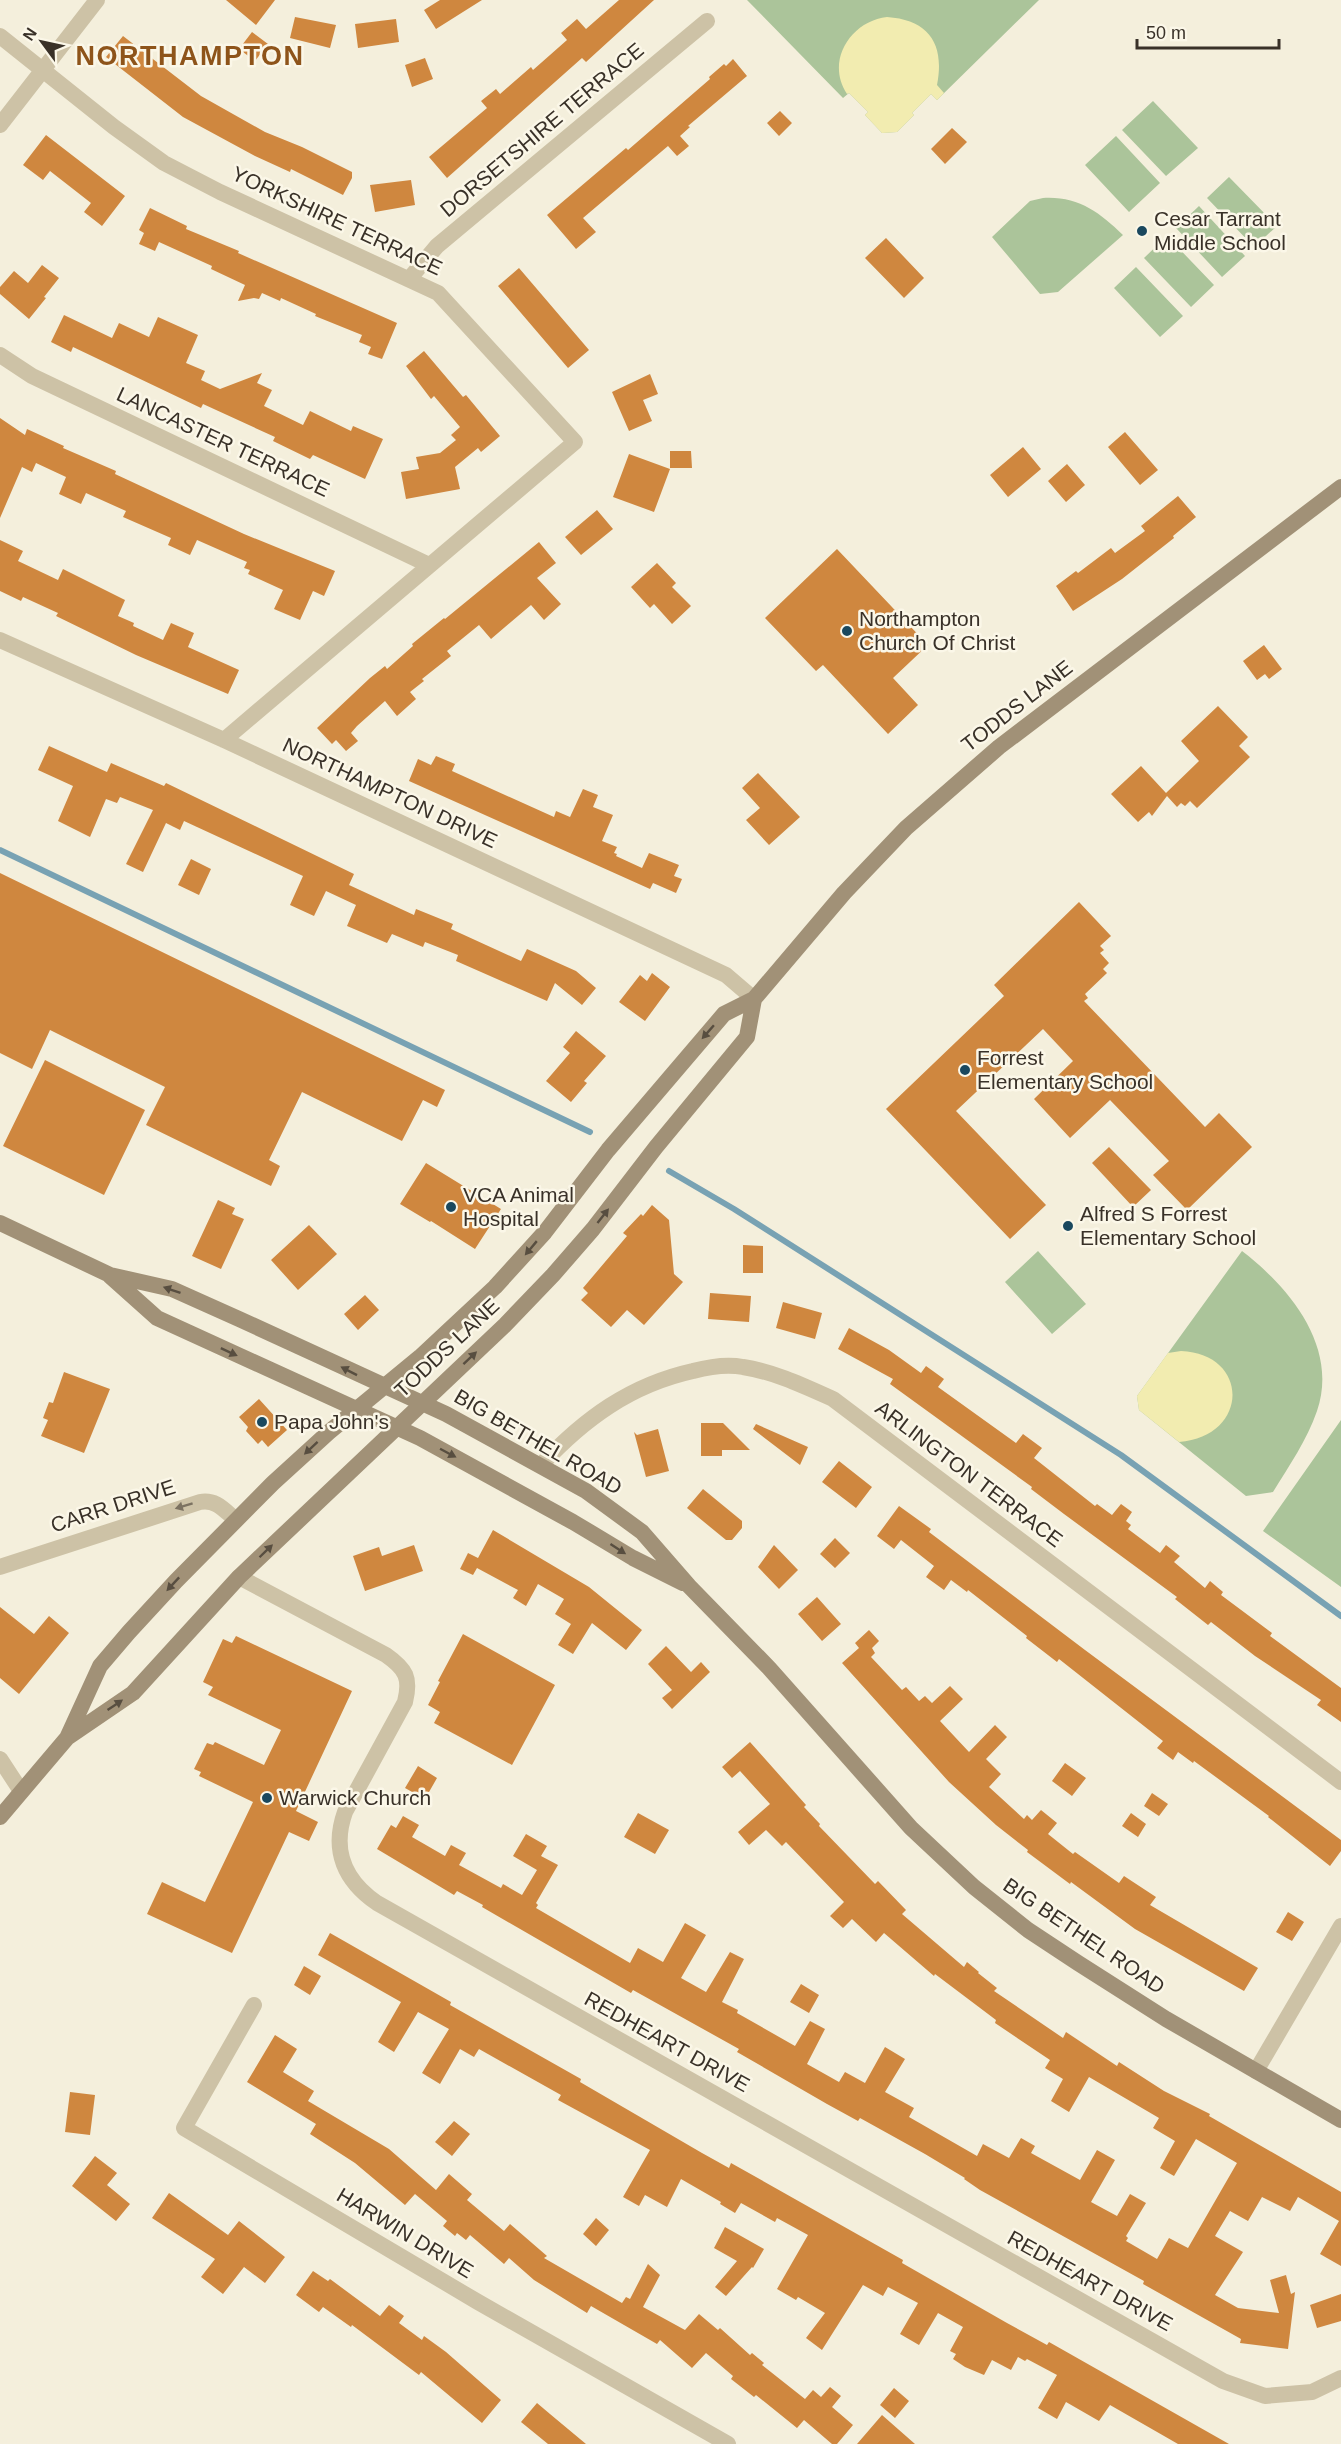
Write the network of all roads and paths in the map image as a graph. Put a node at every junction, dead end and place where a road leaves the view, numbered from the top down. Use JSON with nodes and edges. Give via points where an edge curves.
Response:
{"nodes":[{"id":1,"x":97,"y":0,"type":"edge"},
{"id":2,"x":707,"y":21,"type":"dead end"},
{"id":3,"x":0,"y":36,"type":"edge"},
{"id":4,"x":43,"y":70,"type":"junction"},
{"id":5,"x":0,"y":125,"type":"edge"},
{"id":6,"x":410,"y":278,"type":"junction"},
{"id":7,"x":0,"y":355,"type":"edge"},
{"id":8,"x":1341,"y":486,"type":"edge"},
{"id":9,"x":429,"y":565,"type":"junction"},
{"id":10,"x":0,"y":640,"type":"edge"},
{"id":11,"x":224,"y":740,"type":"junction"},
{"id":12,"x":754,"y":999,"type":"junction"},
{"id":13,"x":0,"y":1223,"type":"edge"},
{"id":14,"x":110,"y":1275,"type":"junction"},
{"id":15,"x":384,"y":1387,"type":"junction"},
{"id":16,"x":422,"y":1403,"type":"junction"},
{"id":17,"x":356,"y":1409,"type":"junction"},
{"id":18,"x":396,"y":1426,"type":"junction"},
{"id":19,"x":541,"y":1465,"type":"junction"},
{"id":20,"x":236,"y":1520,"type":"junction"},
{"id":21,"x":0,"y":1567,"type":"edge"},
{"id":22,"x":239,"y":1577,"type":"junction"},
{"id":23,"x":689,"y":1587,"type":"junction"},
{"id":24,"x":67,"y":1738,"type":"junction"},
{"id":25,"x":0,"y":1759,"type":"edge"},
{"id":26,"x":1341,"y":1782,"type":"edge"},
{"id":27,"x":21,"y":1791,"type":"junction"},
{"id":28,"x":0,"y":1817,"type":"edge"},
{"id":29,"x":1341,"y":1926,"type":"edge"},
{"id":30,"x":254,"y":2005,"type":"dead end"},
{"id":31,"x":1256,"y":2071,"type":"junction"},
{"id":32,"x":1341,"y":2120,"type":"edge"},
{"id":33,"x":1341,"y":2378,"type":"edge"},
{"id":34,"x":728,"y":2444,"type":"edge"}],
"edges":[{"from":1,"to":4,"type":"street"},
{"from":2,"to":6,"type":"street","name":"DORSETSHIRE TERRACE","via":[[437,246]]},
{"from":3,"to":4,"type":"street","name":"YORKSHIRE TERRACE"},
{"from":4,"to":5,"type":"street"},
{"from":4,"to":6,"type":"street","name":"YORKSHIRE TERRACE","via":[[165,163]]},
{"from":6,"to":9,"type":"street","name":"YORKSHIRE TERRACE","via":[[438,292],[575,442]]},
{"from":7,"to":9,"type":"street","name":"LANCASTER TERRACE","via":[[32,376]]},
{"from":8,"to":12,"type":"main road","name":"TODDS LANE","via":[[930,805],[844,893]]},
{"from":9,"to":11,"type":"street","name":"YORKSHIRE TERRACE"},
{"from":10,"to":11,"type":"street","name":"NORTHAMPTON DRIVE"},
{"from":11,"to":12,"type":"street","name":"NORTHAMPTON DRIVE","via":[[726,975]]},
{"from":12,"to":15,"type":"main road","name":"TODDS LANE","one_way":true,"via":[[724,1014],[608,1150],[538,1240],[495,1287]]},
{"from":16,"to":12,"type":"main road","name":"TODDS LANE","one_way":true,"via":[[505,1325],[593,1229],[747,1037]]},
{"from":13,"to":14,"type":"main road","name":"BIG BETHEL ROAD"},
{"from":15,"to":14,"type":"main road","name":"BIG BETHEL ROAD","one_way":true,"via":[[172,1289]]},
{"from":14,"to":17,"type":"main road","name":"BIG BETHEL ROAD","one_way":true,"via":[[158,1318]]},
{"from":15,"to":16,"type":"main road","name":"BIG BETHEL ROAD"},
{"from":15,"to":17,"type":"main road","name":"TODDS LANE"},
{"from":16,"to":18,"type":"main road","name":"TODDS LANE"},
{"from":16,"to":19,"type":"main road","name":"BIG BETHEL ROAD"},
{"from":17,"to":18,"type":"main road","name":"BIG BETHEL ROAD"},
{"from":17,"to":20,"type":"main road","name":"TODDS LANE","one_way":true},
{"from":22,"to":18,"type":"main road","name":"TODDS LANE","one_way":true},
{"from":18,"to":23,"type":"main road","name":"BIG BETHEL ROAD","one_way":true},
{"from":19,"to":23,"type":"main road","name":"BIG BETHEL ROAD","via":[[586,1491],[642,1532]]},
{"from":19,"to":26,"type":"street","name":"ARLINGTON TERRACE","via":[[596,1414],[632,1391],[668,1377],[706,1368],[742,1366],[791,1379],[833,1399]]},
{"from":20,"to":21,"type":"street","name":"CARR DRIVE","one_way":true,"via":[[219,1505],[200,1502]]},
{"from":20,"to":24,"type":"main road","name":"TODDS LANE","one_way":true,"via":[[100,1665]]},
{"from":24,"to":22,"type":"main road","name":"TODDS LANE","one_way":true,"via":[[132,1693]]},
{"from":22,"to":33,"type":"street","name":"REDHEART DRIVE","via":[[386,1654],[406,1676],[405,1702],[340,1826],[342,1859],[350,1879],[362,1893],[1223,2381],[1265,2396],[1312,2392]]},
{"from":23,"to":31,"type":"main road","name":"BIG BETHEL ROAD","via":[[769,1668],[911,1828],[974,1887],[1078,1963]]},
{"from":24,"to":27,"type":"main road","name":"TODDS LANE"},
{"from":25,"to":27,"type":"street"},
{"from":27,"to":28,"type":"main road","name":"TODDS LANE"},
{"from":29,"to":31,"type":"street"},
{"from":30,"to":34,"type":"street","name":"HARWIN DRIVE","via":[[184,2128]]},
{"from":31,"to":32,"type":"main road","name":"BIG BETHEL ROAD"}]}
